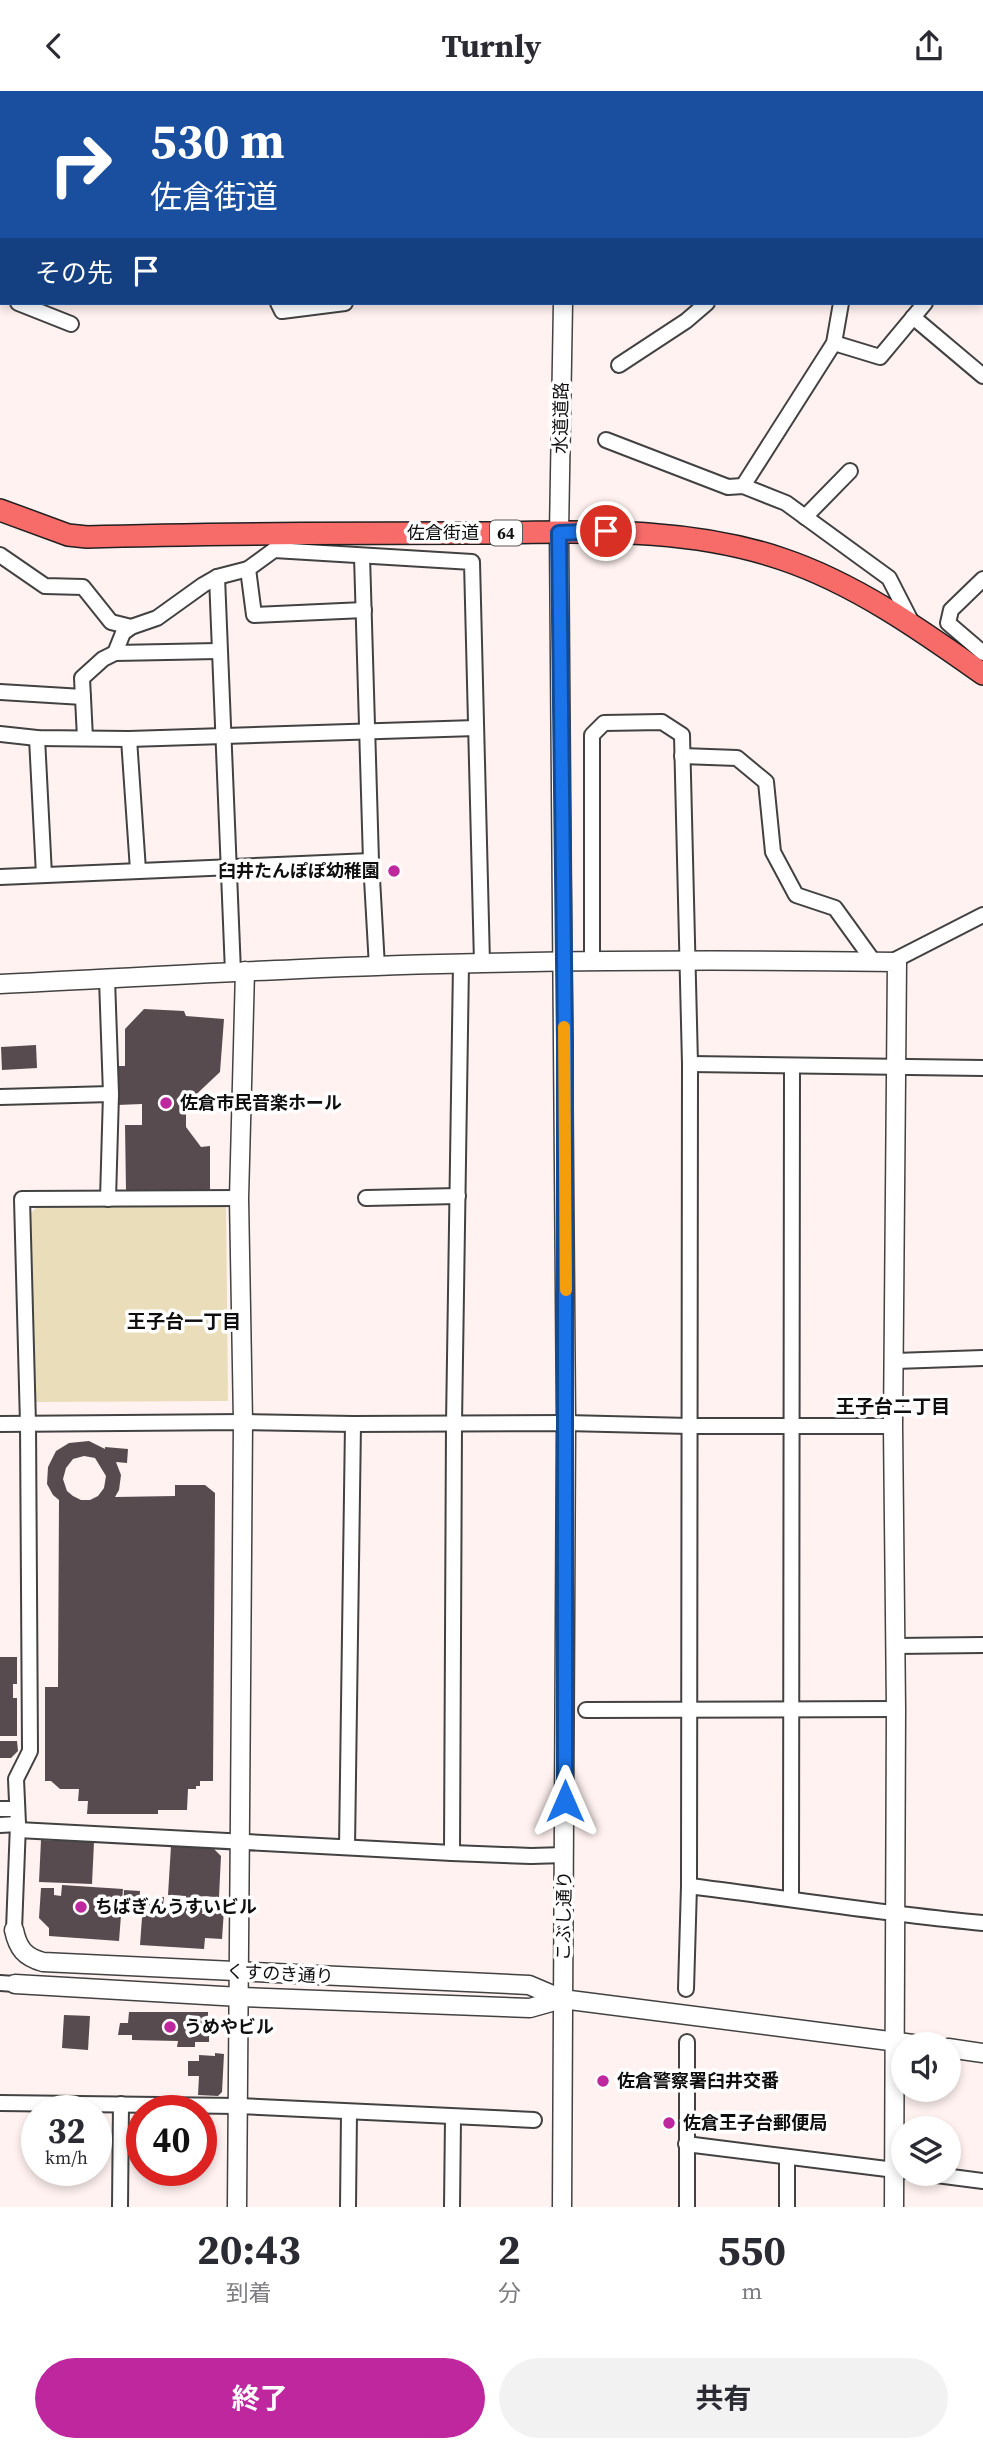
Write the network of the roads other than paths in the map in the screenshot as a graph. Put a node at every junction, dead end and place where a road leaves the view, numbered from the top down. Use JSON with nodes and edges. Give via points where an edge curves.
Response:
{"nodes":[{"id":1,"x":23,"y":305,"type":"edge"},
{"id":2,"x":279,"y":305,"type":"edge"},
{"id":3,"x":329,"y":305,"type":"edge"},
{"id":4,"x":563,"y":305,"type":"edge"},
{"id":5,"x":705,"y":305,"type":"edge"},
{"id":6,"x":841,"y":305,"type":"edge"},
{"id":7,"x":923,"y":305,"type":"edge"},
{"id":8,"x":913,"y":317,"type":"junction"},
{"id":9,"x":71,"y":324,"type":"dead end"},
{"id":10,"x":834,"y":343,"type":"junction"},
{"id":11,"x":619,"y":365,"type":"dead end"},
{"id":12,"x":983,"y":376,"type":"edge"},
{"id":13,"x":606,"y":440,"type":"dead end"},
{"id":14,"x":850,"y":471,"type":"dead end"},
{"id":15,"x":743,"y":486,"type":"junction"},
{"id":16,"x":0,"y":510,"type":"edge"},
{"id":17,"x":805,"y":517,"type":"junction"},
{"id":18,"x":559,"y":533,"type":"junction"},
{"id":19,"x":0,"y":555,"type":"edge"},
{"id":20,"x":362,"y":557,"type":"junction"},
{"id":21,"x":248,"y":569,"type":"junction"},
{"id":22,"x":217,"y":577,"type":"junction"},
{"id":23,"x":983,"y":579,"type":"edge"},
{"id":24,"x":364,"y":610,"type":"junction"},
{"id":25,"x":131,"y":627,"type":"junction"},
{"id":26,"x":915,"y":629,"type":"junction"},
{"id":27,"x":219,"y":651,"type":"junction"},
{"id":28,"x":115,"y":653,"type":"junction"},
{"id":29,"x":983,"y":653,"type":"edge"},
{"id":30,"x":983,"y":674,"type":"edge"},
{"id":31,"x":0,"y":692,"type":"edge"},
{"id":32,"x":83,"y":697,"type":"junction"},
{"id":33,"x":476,"y":728,"type":"junction"},
{"id":34,"x":367,"y":730,"type":"junction"},
{"id":35,"x":0,"y":734,"type":"edge"},
{"id":36,"x":222,"y":737,"type":"junction"},
{"id":37,"x":37,"y":738,"type":"junction"},
{"id":38,"x":85,"y":738,"type":"junction"},
{"id":39,"x":129,"y":739,"type":"junction"},
{"id":40,"x":682,"y":756,"type":"junction"},
{"id":41,"x":371,"y":861,"type":"junction"},
{"id":42,"x":227,"y":867,"type":"junction"},
{"id":43,"x":138,"y":870,"type":"junction"},
{"id":44,"x":44,"y":875,"type":"junction"},
{"id":45,"x":0,"y":877,"type":"edge"},
{"id":46,"x":983,"y":915,"type":"edge"},
{"id":47,"x":689,"y":961,"type":"junction"},
{"id":48,"x":564,"y":962,"type":"junction"},
{"id":49,"x":592,"y":962,"type":"junction"},
{"id":50,"x":882,"y":962,"type":"junction"},
{"id":51,"x":482,"y":963,"type":"junction"},
{"id":52,"x":461,"y":964,"type":"junction"},
{"id":53,"x":377,"y":967,"type":"junction"},
{"id":54,"x":239,"y":971,"type":"junction"},
{"id":55,"x":107,"y":979,"type":"junction"},
{"id":56,"x":0,"y":984,"type":"edge"},
{"id":57,"x":690,"y":1065,"type":"junction"},
{"id":58,"x":792,"y":1066,"type":"junction"},
{"id":59,"x":895,"y":1067,"type":"junction"},
{"id":60,"x":983,"y":1068,"type":"edge"},
{"id":61,"x":111,"y":1094,"type":"junction"},
{"id":62,"x":0,"y":1097,"type":"edge"},
{"id":63,"x":458,"y":1196,"type":"junction"},
{"id":64,"x":239,"y":1198,"type":"junction"},
{"id":65,"x":366,"y":1198,"type":"dead end"},
{"id":66,"x":108,"y":1199,"type":"junction"},
{"id":67,"x":983,"y":1358,"type":"edge"},
{"id":68,"x":895,"y":1361,"type":"junction"},
{"id":69,"x":243,"y":1422,"type":"junction"},
{"id":70,"x":566,"y":1423,"type":"junction"},
{"id":71,"x":0,"y":1424,"type":"edge"},
{"id":72,"x":28,"y":1424,"type":"junction"},
{"id":73,"x":352,"y":1424,"type":"junction"},
{"id":74,"x":454,"y":1424,"type":"junction"},
{"id":75,"x":792,"y":1425,"type":"junction"},
{"id":76,"x":690,"y":1426,"type":"junction"},
{"id":77,"x":893,"y":1426,"type":"junction"},
{"id":78,"x":983,"y":1645,"type":"edge"},
{"id":79,"x":896,"y":1646,"type":"junction"},
{"id":80,"x":896,"y":1709,"type":"junction"},
{"id":81,"x":586,"y":1710,"type":"dead end"},
{"id":82,"x":689,"y":1710,"type":"junction"},
{"id":83,"x":791,"y":1710,"type":"junction"},
{"id":84,"x":0,"y":1779,"type":"edge"},
{"id":85,"x":16,"y":1785,"type":"junction"},
{"id":86,"x":0,"y":1792,"type":"edge"},
{"id":87,"x":0,"y":1809,"type":"edge"},
{"id":88,"x":17,"y":1809,"type":"junction"},
{"id":89,"x":0,"y":1825,"type":"edge"},
{"id":90,"x":18,"y":1827,"type":"junction"},
{"id":91,"x":240,"y":1840,"type":"junction"},
{"id":92,"x":347,"y":1847,"type":"junction"},
{"id":93,"x":452,"y":1853,"type":"junction"},
{"id":94,"x":565,"y":1855,"type":"junction"},
{"id":95,"x":689,"y":1886,"type":"junction"},
{"id":96,"x":0,"y":1897,"type":"edge"},
{"id":97,"x":791,"y":1899,"type":"junction"},
{"id":98,"x":15,"y":1909,"type":"junction"},
{"id":99,"x":894,"y":1915,"type":"junction"},
{"id":100,"x":983,"y":1923,"type":"edge"},
{"id":101,"x":14,"y":1930,"type":"joint"},
{"id":102,"x":240,"y":1972,"type":"junction"},
{"id":103,"x":8,"y":1984,"type":"edge"},
{"id":104,"x":686,"y":1989,"type":"dead end"},
{"id":105,"x":240,"y":1997,"type":"junction"},
{"id":106,"x":562,"y":1999,"type":"junction"},
{"id":107,"x":903,"y":2032,"type":"edge"},
{"id":108,"x":891,"y":2041,"type":"edge"},
{"id":109,"x":687,"y":2042,"type":"dead end"},
{"id":110,"x":961,"y":2050,"type":"edge"},
{"id":111,"x":983,"y":2053,"type":"edge"},
{"id":112,"x":0,"y":2103,"type":"edge"},
{"id":113,"x":121,"y":2105,"type":"junction"},
{"id":114,"x":238,"y":2106,"type":"junction"},
{"id":115,"x":349,"y":2112,"type":"junction"},
{"id":116,"x":453,"y":2118,"type":"junction"},
{"id":117,"x":534,"y":2120,"type":"dead end"},
{"id":118,"x":687,"y":2144,"type":"junction"},
{"id":119,"x":787,"y":2157,"type":"junction"},
{"id":120,"x":891,"y":2170,"type":"edge"},
{"id":121,"x":961,"y":2178,"type":"edge"},
{"id":122,"x":983,"y":2181,"type":"edge"},
{"id":123,"x":896,"y":2186,"type":"edge"},
{"id":124,"x":120,"y":2207,"type":"edge"},
{"id":125,"x":237,"y":2207,"type":"edge"},
{"id":126,"x":348,"y":2207,"type":"edge"},
{"id":127,"x":452,"y":2207,"type":"edge"},
{"id":128,"x":562,"y":2207,"type":"edge"},
{"id":129,"x":687,"y":2207,"type":"edge"},
{"id":130,"x":787,"y":2207,"type":"edge"},
{"id":131,"x":894,"y":2207,"type":"edge"}],
"edges":[{"from":1,"to":9,"type":"street"},
{"from":2,"to":3,"type":"street","via":[[282,311]]},
{"from":4,"to":18,"type":"street","name":"水道道路"},
{"from":5,"to":11,"type":"street"},
{"from":6,"to":10,"type":"street"},
{"from":7,"to":8,"type":"street"},
{"from":8,"to":10,"type":"street","via":[[880,357]]},
{"from":8,"to":12,"type":"street"},
{"from":10,"to":15,"type":"street"},
{"from":13,"to":15,"type":"street","via":[[729,487]]},
{"from":14,"to":17,"type":"street"},
{"from":15,"to":17,"type":"street","via":[[786,503]]},
{"from":16,"to":18,"type":"main road","name":"佐倉街道","number":"64","via":[[87,537]]},
{"from":17,"to":26,"type":"street","via":[[889,578]]},
{"from":18,"to":26,"type":"main road","name":"佐倉街道","number":"64","via":[[641,532],[748,549],[814,571]]},
{"from":18,"to":48,"type":"street","name":"こぶし通り"},
{"from":19,"to":25,"type":"street","via":[[46,586],[83,587],[111,622]]},
{"from":20,"to":21,"type":"street","via":[[274,550]]},
{"from":20,"to":24,"type":"street"},
{"from":20,"to":33,"type":"street","via":[[472,562]]},
{"from":21,"to":22,"type":"street"},
{"from":21,"to":24,"type":"street","via":[[254,615]]},
{"from":22,"to":25,"type":"street","via":[[157,618]]},
{"from":22,"to":27,"type":"street"},
{"from":23,"to":29,"type":"street","via":[[951,610],[948,624]]},
{"from":24,"to":34,"type":"street"},
{"from":25,"to":28,"type":"street"},
{"from":26,"to":30,"type":"main road","name":"佐倉街道","number":"64"},
{"from":27,"to":28,"type":"street"},
{"from":27,"to":36,"type":"street"},
{"from":28,"to":32,"type":"street","via":[[82,678]]},
{"from":31,"to":32,"type":"street"},
{"from":32,"to":38,"type":"street"},
{"from":33,"to":34,"type":"street"},
{"from":33,"to":51,"type":"street"},
{"from":34,"to":36,"type":"street"},
{"from":34,"to":41,"type":"street"},
{"from":35,"to":37,"type":"street"},
{"from":36,"to":39,"type":"street"},
{"from":36,"to":42,"type":"street"},
{"from":37,"to":38,"type":"street"},
{"from":37,"to":44,"type":"street"},
{"from":38,"to":39,"type":"street"},
{"from":39,"to":43,"type":"street"},
{"from":40,"to":47,"type":"street"},
{"from":40,"to":49,"type":"street","via":[[682,735],[662,722],[604,723],[592,735]]},
{"from":40,"to":50,"type":"street","via":[[737,758],[766,782],[773,852],[796,895],[835,908]]},
{"from":41,"to":42,"type":"street"},
{"from":41,"to":53,"type":"street"},
{"from":42,"to":43,"type":"street"},
{"from":42,"to":54,"type":"street"},
{"from":43,"to":44,"type":"street"},
{"from":44,"to":45,"type":"street"},
{"from":46,"to":50,"type":"street"},
{"from":47,"to":49,"type":"street"},
{"from":47,"to":50,"type":"street"},
{"from":47,"to":57,"type":"street"},
{"from":48,"to":49,"type":"street"},
{"from":48,"to":51,"type":"street"},
{"from":48,"to":70,"type":"street","name":"こぶし通り"},
{"from":50,"to":59,"type":"street","via":[[897,962]]},
{"from":51,"to":52,"type":"street"},
{"from":52,"to":53,"type":"street"},
{"from":52,"to":63,"type":"street"},
{"from":53,"to":54,"type":"street"},
{"from":54,"to":55,"type":"street"},
{"from":54,"to":64,"type":"street"},
{"from":55,"to":56,"type":"street"},
{"from":55,"to":61,"type":"street"},
{"from":57,"to":58,"type":"street"},
{"from":57,"to":76,"type":"street"},
{"from":58,"to":59,"type":"street"},
{"from":58,"to":75,"type":"street"},
{"from":59,"to":60,"type":"street"},
{"from":59,"to":68,"type":"street"},
{"from":61,"to":62,"type":"street"},
{"from":61,"to":66,"type":"street"},
{"from":63,"to":65,"type":"street"},
{"from":63,"to":74,"type":"street"},
{"from":64,"to":66,"type":"street"},
{"from":64,"to":69,"type":"street"},
{"from":66,"to":72,"type":"street","via":[[22,1199]]},
{"from":67,"to":68,"type":"street"},
{"from":68,"to":77,"type":"street"},
{"from":69,"to":72,"type":"street"},
{"from":69,"to":73,"type":"street"},
{"from":69,"to":91,"type":"street"},
{"from":70,"to":74,"type":"street"},
{"from":70,"to":76,"type":"street"},
{"from":70,"to":94,"type":"street","name":"こぶし通り"},
{"from":71,"to":72,"type":"street"},
{"from":72,"to":85,"type":"street","via":[[30,1751]]},
{"from":73,"to":74,"type":"street"},
{"from":73,"to":92,"type":"street"},
{"from":74,"to":93,"type":"street"},
{"from":75,"to":76,"type":"street"},
{"from":75,"to":77,"type":"street"},
{"from":75,"to":83,"type":"street"},
{"from":76,"to":82,"type":"street"},
{"from":77,"to":79,"type":"street"},
{"from":78,"to":79,"type":"street"},
{"from":79,"to":80,"type":"street"},
{"from":80,"to":83,"type":"street"},
{"from":80,"to":99,"type":"street"},
{"from":81,"to":82,"type":"street"},
{"from":82,"to":83,"type":"street"},
{"from":82,"to":95,"type":"street"},
{"from":83,"to":97,"type":"street"},
{"from":84,"to":85,"type":"street"},
{"from":85,"to":86,"type":"street"},
{"from":85,"to":88,"type":"street"},
{"from":87,"to":88,"type":"street"},
{"from":88,"to":90,"type":"street"},
{"from":89,"to":90,"type":"street"},
{"from":90,"to":91,"type":"street"},
{"from":90,"to":98,"type":"street"},
{"from":91,"to":92,"type":"street"},
{"from":91,"to":102,"type":"street"},
{"from":92,"to":93,"type":"street"},
{"from":93,"to":94,"type":"street"},
{"from":94,"to":106,"type":"street","name":"こぶし通り"},
{"from":95,"to":97,"type":"street"},
{"from":95,"to":104,"type":"street"},
{"from":96,"to":98,"type":"street"},
{"from":97,"to":99,"type":"street"},
{"from":98,"to":101,"type":"street"},
{"from":99,"to":100,"type":"street"},
{"from":99,"to":107,"type":"street"},
{"from":101,"to":102,"type":"street","name":"くすのき通り","via":[[24,1955],[43,1962]]},
{"from":102,"to":105,"type":"street"},
{"from":102,"to":106,"type":"street","name":"くすのき通り","via":[[529,1985]]},
{"from":103,"to":105,"type":"street","name":"くすのき通り"},
{"from":105,"to":106,"type":"street","name":"くすのき通り","via":[[530,2008]]},
{"from":105,"to":114,"type":"street"},
{"from":106,"to":108,"type":"street","name":"くすのき通り"},
{"from":106,"to":128,"type":"street","name":"こぶし通り"},
{"from":109,"to":118,"type":"street"},
{"from":110,"to":111,"type":"street"},
{"from":112,"to":113,"type":"street"},
{"from":113,"to":114,"type":"street"},
{"from":113,"to":124,"type":"street"},
{"from":114,"to":115,"type":"street"},
{"from":114,"to":125,"type":"street"},
{"from":115,"to":116,"type":"street"},
{"from":115,"to":126,"type":"street"},
{"from":116,"to":117,"type":"street"},
{"from":116,"to":127,"type":"street"},
{"from":118,"to":119,"type":"street"},
{"from":118,"to":129,"type":"street"},
{"from":119,"to":120,"type":"street"},
{"from":119,"to":130,"type":"street"},
{"from":121,"to":122,"type":"street"},
{"from":123,"to":131,"type":"street"}]}
